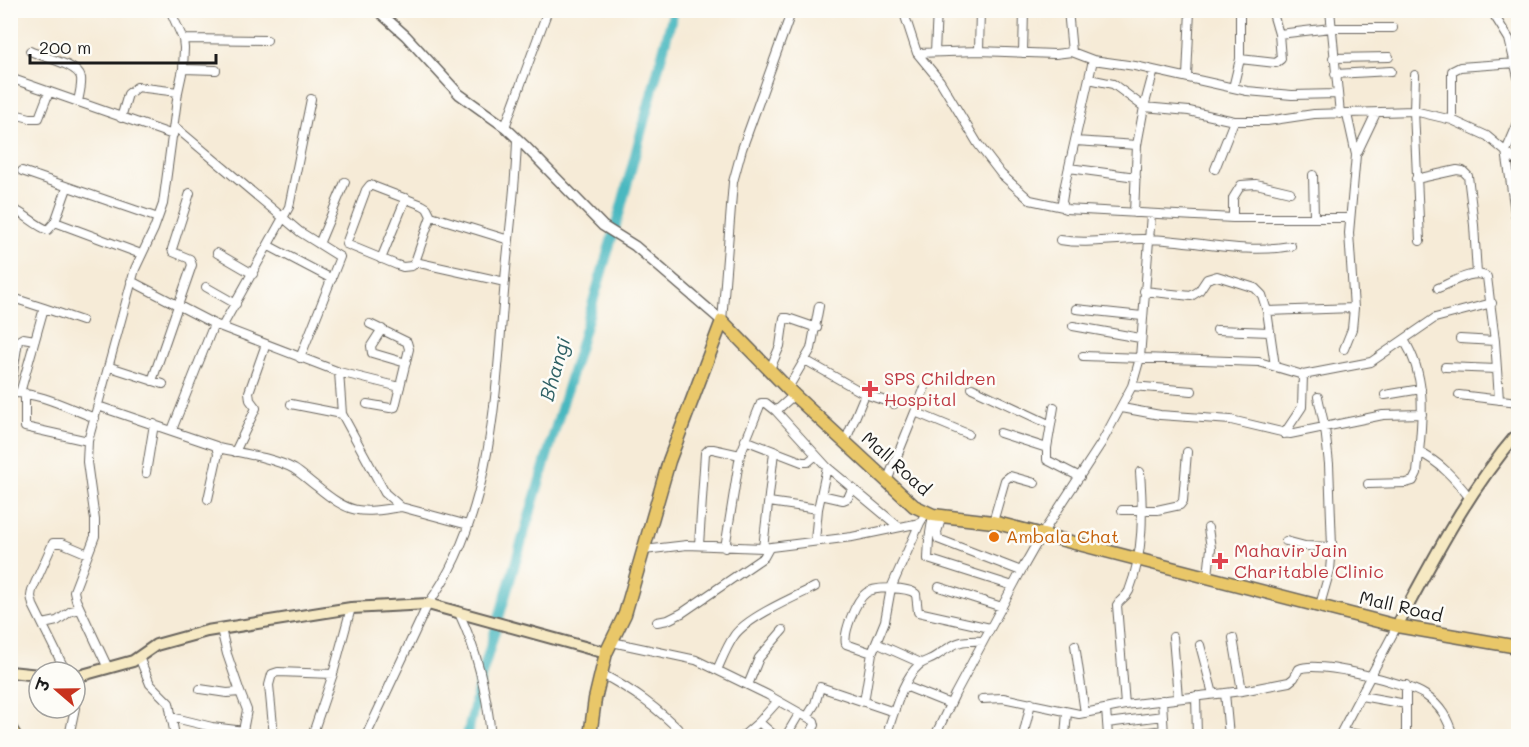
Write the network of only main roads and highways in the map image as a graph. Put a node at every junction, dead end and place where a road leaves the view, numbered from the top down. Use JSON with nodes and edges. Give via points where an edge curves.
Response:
{"nodes":[{"id":1,"x":1518,"y":433,"type":"edge"},
{"id":2,"x":1397,"y":626,"type":"junction"},
{"id":3,"x":1518,"y":647,"type":"edge"},
{"id":4,"x":609,"y":648,"type":"junction"},
{"id":5,"x":10,"y":672,"type":"edge"},
{"id":6,"x":27,"y":674,"type":"edge"},
{"id":7,"x":87,"y":674,"type":"edge"},
{"id":8,"x":10,"y":728,"type":"edge"},
{"id":9,"x":15,"y":736,"type":"edge"},
{"id":10,"x":590,"y":736,"type":"edge"}],
"edges":[{"from":1,"to":2,"type":"main road","via":[[1469,497]]},
{"from":2,"to":3,"type":"main road","name":"Mall Road"},
{"from":2,"to":4,"type":"main road","name":"Mall Road","via":[[993,522],[930,517],[886,481],[722,321],[669,461],[625,614]]},
{"from":4,"to":7,"type":"main road","via":[[582,646],[428,604],[351,608],[207,631],[156,645],[139,657]]},
{"from":4,"to":10,"type":"main road","via":[[600,674]]},
{"from":5,"to":6,"type":"main road"},
{"from":8,"to":9,"type":"main road"}]}
